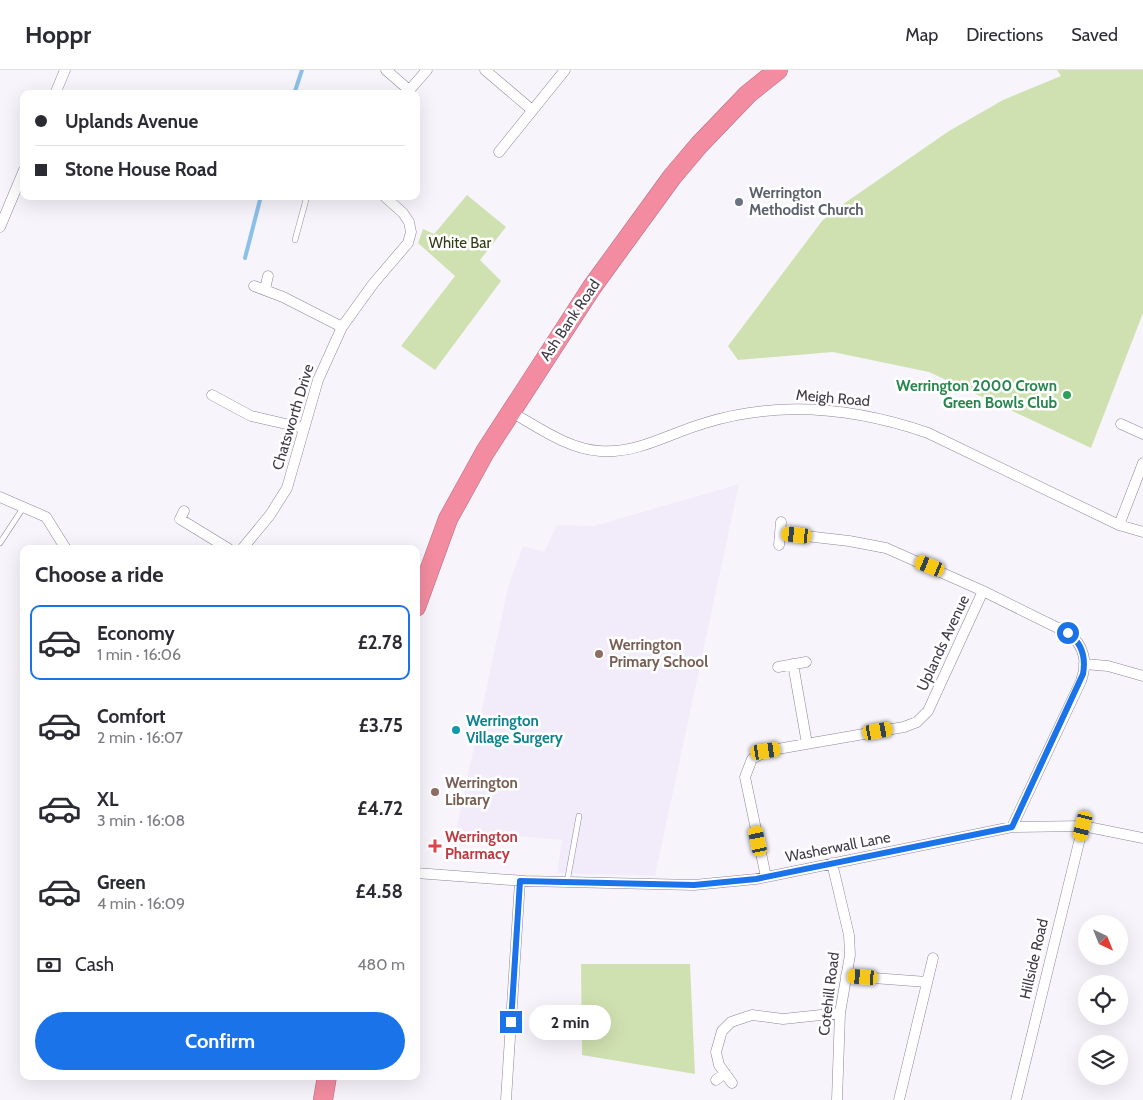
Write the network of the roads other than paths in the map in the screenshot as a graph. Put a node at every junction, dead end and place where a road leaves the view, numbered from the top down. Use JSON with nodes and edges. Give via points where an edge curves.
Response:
{"nodes":[{"id":1,"x":65,"y":70,"type":"edge"},
{"id":2,"x":386,"y":70,"type":"edge"},
{"id":3,"x":427,"y":70,"type":"edge"},
{"id":4,"x":485,"y":70,"type":"edge"},
{"id":5,"x":565,"y":70,"type":"edge"},
{"id":6,"x":778,"y":70,"type":"edge"},
{"id":7,"x":57,"y":90,"type":"edge"},
{"id":8,"x":405,"y":90,"type":"edge"},
{"id":9,"x":409,"y":90,"type":"edge"},
{"id":10,"x":532,"y":110,"type":"junction"},
{"id":11,"x":499,"y":152,"type":"dead end"},
{"id":12,"x":20,"y":180,"type":"edge"},
{"id":13,"x":306,"y":200,"type":"edge"},
{"id":14,"x":388,"y":200,"type":"edge"},
{"id":15,"x":0,"y":227,"type":"edge"},
{"id":16,"x":295,"y":240,"type":"dead end"},
{"id":17,"x":268,"y":276,"type":"dead end"},
{"id":18,"x":254,"y":286,"type":"dead end"},
{"id":19,"x":265,"y":289,"type":"junction"},
{"id":20,"x":342,"y":327,"type":"junction"},
{"id":21,"x":212,"y":395,"type":"dead end"},
{"id":22,"x":510,"y":412,"type":"junction"},
{"id":23,"x":1121,"y":424,"type":"dead end"},
{"id":24,"x":303,"y":428,"type":"junction"},
{"id":25,"x":1143,"y":434,"type":"edge"},
{"id":26,"x":1143,"y":463,"type":"edge"},
{"id":27,"x":0,"y":497,"type":"edge"},
{"id":28,"x":23,"y":507,"type":"junction"},
{"id":29,"x":184,"y":511,"type":"dead end"},
{"id":30,"x":781,"y":522,"type":"dead end"},
{"id":31,"x":1119,"y":525,"type":"junction"},
{"id":32,"x":1143,"y":532,"type":"edge"},
{"id":33,"x":780,"y":533,"type":"junction"},
{"id":34,"x":0,"y":543,"type":"edge"},
{"id":35,"x":64,"y":545,"type":"edge"},
{"id":36,"x":222,"y":545,"type":"edge"},
{"id":37,"x":245,"y":545,"type":"edge"},
{"id":38,"x":779,"y":545,"type":"dead end"},
{"id":39,"x":983,"y":591,"type":"junction"},
{"id":40,"x":420,"y":596,"type":"edge"},
{"id":41,"x":806,"y":662,"type":"dead end"},
{"id":42,"x":793,"y":664,"type":"junction"},
{"id":43,"x":1084,"y":664,"type":"junction"},
{"id":44,"x":778,"y":667,"type":"dead end"},
{"id":45,"x":1143,"y":676,"type":"edge"},
{"id":46,"x":807,"y":744,"type":"junction"},
{"id":47,"x":579,"y":816,"type":"dead end"},
{"id":48,"x":1083,"y":826,"type":"junction"},
{"id":49,"x":1012,"y":827,"type":"junction"},
{"id":50,"x":1143,"y":838,"type":"edge"},
{"id":51,"x":832,"y":863,"type":"junction"},
{"id":52,"x":420,"y":873,"type":"edge"},
{"id":53,"x":766,"y":877,"type":"junction"},
{"id":54,"x":520,"y":881,"type":"junction"},
{"id":55,"x":567,"y":883,"type":"junction"},
{"id":56,"x":933,"y":958,"type":"dead end"},
{"id":57,"x":846,"y":976,"type":"junction"},
{"id":58,"x":927,"y":982,"type":"junction"},
{"id":59,"x":840,"y":1013,"type":"junction"},
{"id":60,"x":725,"y":1073,"type":"junction"},
{"id":61,"x":326,"y":1080,"type":"edge"},
{"id":62,"x":716,"y":1080,"type":"dead end"},
{"id":63,"x":732,"y":1083,"type":"dead end"},
{"id":64,"x":323,"y":1100,"type":"edge"},
{"id":65,"x":506,"y":1100,"type":"edge"},
{"id":66,"x":837,"y":1100,"type":"edge"},
{"id":67,"x":900,"y":1100,"type":"edge"},
{"id":68,"x":1016,"y":1100,"type":"edge"}],
"edges":[{"from":1,"to":7,"type":"street"},
{"from":2,"to":8,"type":"street"},
{"from":3,"to":9,"type":"street"},
{"from":4,"to":10,"type":"street"},
{"from":5,"to":10,"type":"street"},
{"from":6,"to":22,"type":"highway","name":"Ash Bank Road","via":[[728,113],[672,177],[592,287]]},
{"from":10,"to":11,"type":"street"},
{"from":12,"to":15,"type":"street"},
{"from":13,"to":16,"type":"lane"},
{"from":14,"to":20,"type":"street","name":"Chatsworth Drive","via":[[406,217],[410,237]]},
{"from":17,"to":19,"type":"street"},
{"from":18,"to":19,"type":"street"},
{"from":19,"to":20,"type":"street"},
{"from":20,"to":24,"type":"street","name":"Chatsworth Drive","via":[[318,380]]},
{"from":21,"to":24,"type":"street","via":[[251,416]]},
{"from":22,"to":31,"type":"street","name":"Meigh Road","via":[[579,447],[618,452],[644,446],[729,415],[778,409],[853,413],[928,433]]},
{"from":22,"to":40,"type":"highway","name":"Ash Bank Road","via":[[448,520]]},
{"from":23,"to":25,"type":"street"},
{"from":24,"to":37,"type":"street","name":"Chatsworth Drive","via":[[286,488],[270,515]]},
{"from":26,"to":31,"type":"street"},
{"from":27,"to":28,"type":"street"},
{"from":28,"to":34,"type":"lane"},
{"from":28,"to":35,"type":"street","via":[[46,517]]},
{"from":29,"to":36,"type":"street","via":[[180,520]]},
{"from":30,"to":33,"type":"street"},
{"from":31,"to":32,"type":"street","name":"Meigh Road"},
{"from":33,"to":38,"type":"street"},
{"from":33,"to":39,"type":"street","via":[[886,548]]},
{"from":39,"to":43,"type":"street","name":"Uplands Avenue","via":[[1077,639]]},
{"from":39,"to":46,"type":"street","name":"Uplands Avenue","via":[[923,717],[904,727]]},
{"from":41,"to":42,"type":"street"},
{"from":42,"to":44,"type":"street"},
{"from":42,"to":46,"type":"street"},
{"from":43,"to":45,"type":"street","via":[[1108,666]]},
{"from":43,"to":49,"type":"street","name":"Uplands Avenue","via":[[1081,681]]},
{"from":46,"to":53,"type":"street","name":"Uplands Avenue","via":[[761,753],[752,759],[746,770],[746,787]]},
{"from":47,"to":55,"type":"lane"},
{"from":48,"to":49,"type":"street","name":"Washerwall Lane"},
{"from":48,"to":50,"type":"street","name":"Washerwall Lane"},
{"from":48,"to":68,"type":"street","name":"Hillside Road"},
{"from":49,"to":51,"type":"street","name":"Washerwall Lane"},
{"from":51,"to":53,"type":"street","name":"Washerwall Lane"},
{"from":51,"to":57,"type":"street","name":"Cotehill Road","via":[[850,934]]},
{"from":52,"to":54,"type":"street","name":"Washerwall Lane"},
{"from":53,"to":55,"type":"street","name":"Washerwall Lane","via":[[694,885]]},
{"from":54,"to":55,"type":"street","name":"Washerwall Lane"},
{"from":54,"to":65,"type":"street"},
{"from":56,"to":58,"type":"street"},
{"from":57,"to":58,"type":"street"},
{"from":57,"to":59,"type":"street","name":"Cotehill Road"},
{"from":58,"to":67,"type":"street"},
{"from":59,"to":60,"type":"street","via":[[783,1019],[752,1014],[737,1018],[722,1031],[717,1045],[718,1065]]},
{"from":59,"to":66,"type":"street","name":"Cotehill Road"},
{"from":60,"to":62,"type":"street"},
{"from":60,"to":63,"type":"street"},
{"from":61,"to":64,"type":"highway"}]}
